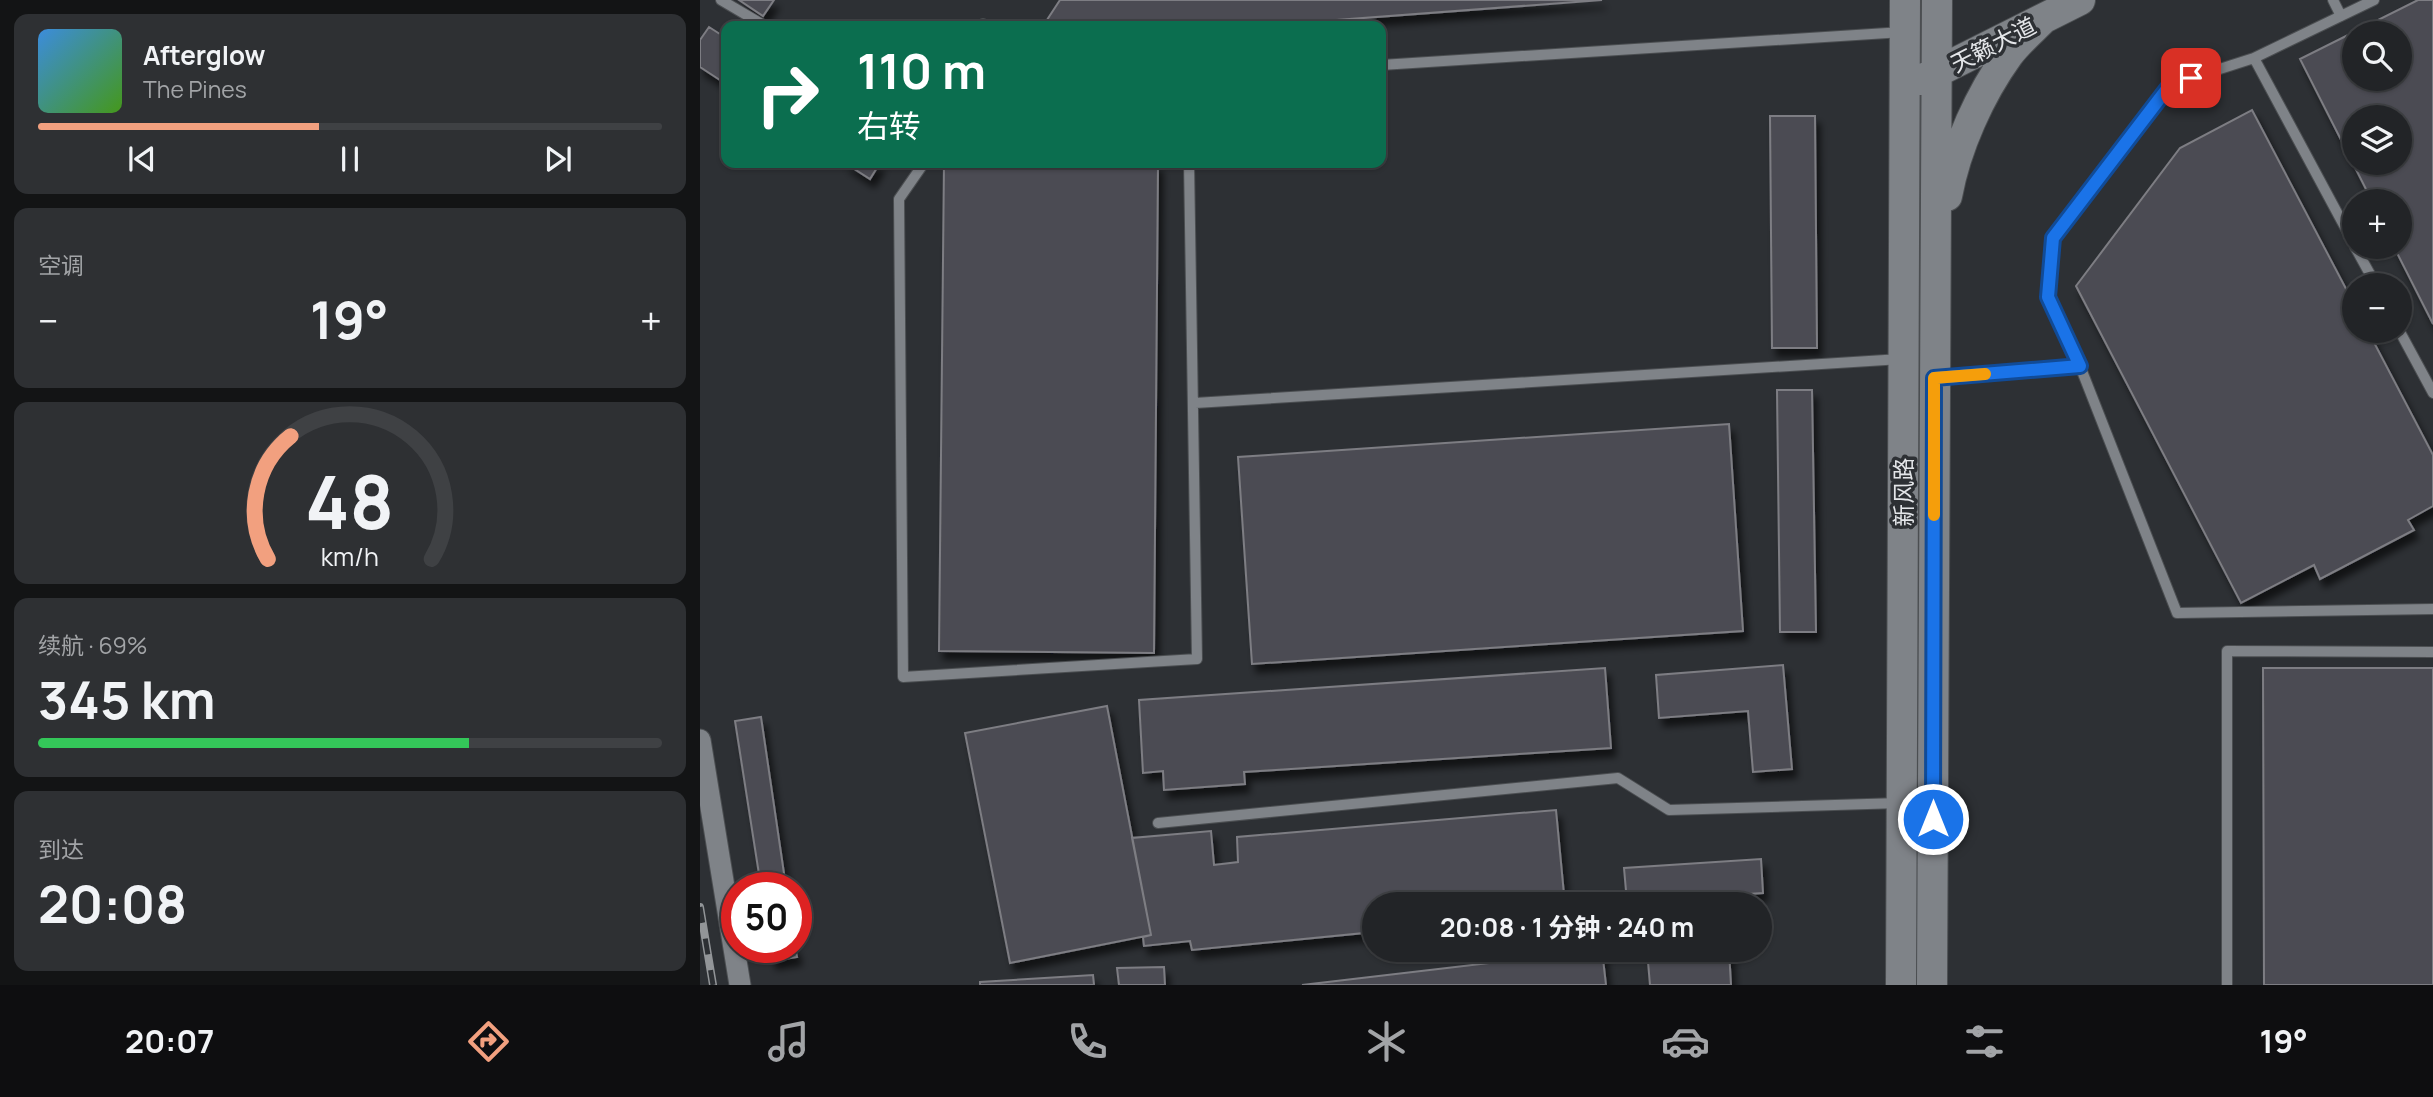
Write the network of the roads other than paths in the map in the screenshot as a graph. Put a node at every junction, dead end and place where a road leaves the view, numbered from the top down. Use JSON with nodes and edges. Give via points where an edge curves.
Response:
{"nodes":[{"id":1,"x":721,"y":0,"type":"edge"},
{"id":2,"x":1937,"y":0,"type":"edge"},
{"id":3,"x":2080,"y":0,"type":"edge"},
{"id":4,"x":2333,"y":0,"type":"edge"},
{"id":5,"x":2374,"y":0,"type":"edge"},
{"id":6,"x":1905,"y":14,"type":"edge"},
{"id":7,"x":2341,"y":16,"type":"junction"},
{"id":8,"x":2043,"y":19,"type":"junction"},
{"id":9,"x":757,"y":21,"type":"edge"},
{"id":10,"x":2254,"y":58,"type":"junction"},
{"id":11,"x":1386,"y":65,"type":"edge"},
{"id":12,"x":1935,"y":73,"type":"junction"},
{"id":13,"x":1905,"y":87,"type":"junction"},
{"id":14,"x":921,"y":168,"type":"edge"},
{"id":15,"x":1189,"y":168,"type":"edge"},
{"id":16,"x":2342,"y":223,"type":"edge"},
{"id":17,"x":1935,"y":258,"type":"junction"},
{"id":18,"x":2406,"y":343,"type":"edge"},
{"id":19,"x":1903,"y":358,"type":"junction"},
{"id":20,"x":2080,"y":366,"type":"junction"},
{"id":21,"x":1934,"y":378,"type":"junction"},
{"id":22,"x":2433,"y":393,"type":"edge"},
{"id":23,"x":1195,"y":403,"type":"junction"},
{"id":24,"x":2433,"y":609,"type":"edge"},
{"id":25,"x":2433,"y":652,"type":"edge"},
{"id":26,"x":700,"y":740,"type":"edge"},
{"id":27,"x":1902,"y":803,"type":"junction"},
{"id":28,"x":1158,"y":822,"type":"dead end"},
{"id":29,"x":740,"y":985,"type":"edge"},
{"id":30,"x":1901,"y":985,"type":"edge"},
{"id":31,"x":1932,"y":985,"type":"edge"},
{"id":32,"x":2227,"y":985,"type":"edge"}],
"edges":[{"from":1,"to":9,"type":"lane"},
{"from":2,"to":6,"type":"main road"},
{"from":2,"to":12,"type":"main road","name":"新风路"},
{"from":3,"to":8,"type":"main road","name":"天籁大道"},
{"from":4,"to":7,"type":"lane"},
{"from":5,"to":7,"type":"lane"},
{"from":6,"to":11,"type":"lane"},
{"from":6,"to":13,"type":"main road","name":"新风路"},
{"from":7,"to":10,"type":"lane"},
{"from":8,"to":12,"type":"main road","name":"天籁大道"},
{"from":8,"to":17,"type":"main road","via":[[2010,53],[1953,163]]},
{"from":10,"to":16,"type":"lane"},
{"from":10,"to":20,"type":"lane","via":[[2170,85],[2053,238],[2048,297]]},
{"from":12,"to":13,"type":"main road","name":"天籁大道"},
{"from":12,"to":17,"type":"main road","name":"新风路"},
{"from":13,"to":19,"type":"main road","name":"新风路"},
{"from":14,"to":23,"type":"lane","via":[[899,199],[903,677],[1197,659]]},
{"from":15,"to":23,"type":"lane"},
{"from":17,"to":21,"type":"main road","name":"新风路"},
{"from":18,"to":22,"type":"lane"},
{"from":19,"to":23,"type":"lane"},
{"from":19,"to":27,"type":"main road","name":"新风路"},
{"from":20,"to":21,"type":"lane"},
{"from":20,"to":24,"type":"lane","via":[[2177,612]]},
{"from":21,"to":31,"type":"main road","name":"新风路"},
{"from":25,"to":32,"type":"lane","via":[[2227,651]]},
{"from":26,"to":29,"type":"street"},
{"from":27,"to":28,"type":"lane","via":[[1670,810],[1618,778]]},
{"from":27,"to":30,"type":"main road","name":"新风路"}]}
